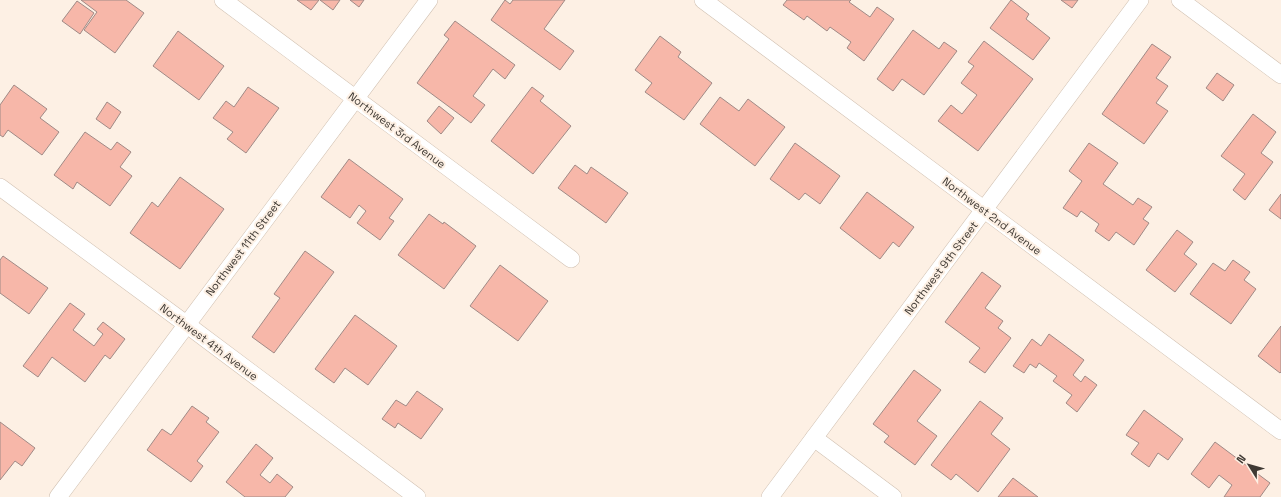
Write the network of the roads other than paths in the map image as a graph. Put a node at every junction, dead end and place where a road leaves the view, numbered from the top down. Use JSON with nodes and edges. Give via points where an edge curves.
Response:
{"nodes":[{"id":1,"x":224,"y":0,"type":"edge"},
{"id":2,"x":429,"y":0,"type":"edge"},
{"id":3,"x":703,"y":0,"type":"edge"},
{"id":4,"x":1140,"y":0,"type":"edge"},
{"id":5,"x":1180,"y":0,"type":"edge"},
{"id":6,"x":1281,"y":76,"type":"edge"},
{"id":7,"x":356,"y":98,"type":"junction"},
{"id":8,"x":0,"y":187,"type":"edge"},
{"id":9,"x":984,"y":210,"type":"junction"},
{"id":10,"x":571,"y":259,"type":"dead end"},
{"id":11,"x":186,"y":324,"type":"junction"},
{"id":12,"x":1281,"y":431,"type":"edge"},
{"id":13,"x":814,"y":438,"type":"junction"},
{"id":14,"x":58,"y":497,"type":"edge"},
{"id":15,"x":417,"y":497,"type":"edge"},
{"id":16,"x":770,"y":497,"type":"edge"},
{"id":17,"x":893,"y":497,"type":"edge"}],
"edges":[{"from":1,"to":7,"type":"street","name":"Northwest 3rd Avenue"},
{"from":2,"to":7,"type":"street","name":"Northwest 11th Street"},
{"from":3,"to":9,"type":"street","name":"Northwest 2nd Avenue"},
{"from":4,"to":9,"type":"street","name":"Northwest 9th Street"},
{"from":5,"to":6,"type":"street"},
{"from":7,"to":10,"type":"street","name":"Northwest 3rd Avenue"},
{"from":7,"to":11,"type":"street","name":"Northwest 11th Street"},
{"from":8,"to":11,"type":"street","name":"Northwest 4th Avenue"},
{"from":9,"to":12,"type":"street","name":"Northwest 2nd Avenue"},
{"from":9,"to":13,"type":"street","name":"Northwest 9th Street"},
{"from":11,"to":14,"type":"street","name":"Northwest 11th Street"},
{"from":11,"to":15,"type":"street","name":"Northwest 4th Avenue"},
{"from":13,"to":16,"type":"street","name":"Northwest 9th Street"},
{"from":13,"to":17,"type":"street"}]}
